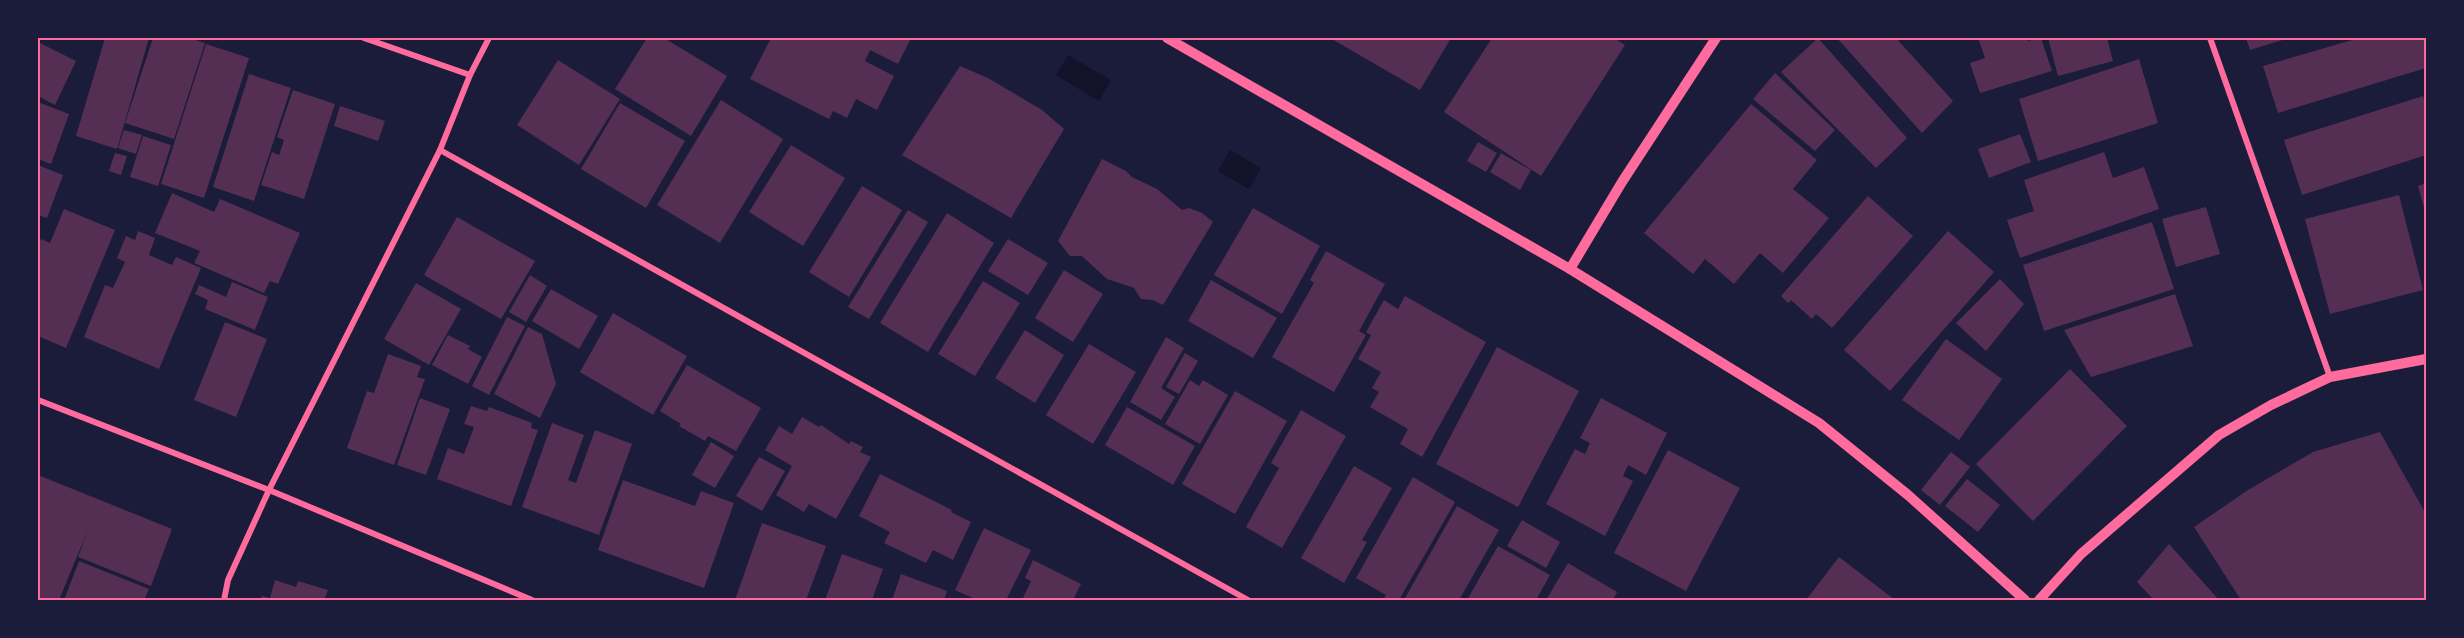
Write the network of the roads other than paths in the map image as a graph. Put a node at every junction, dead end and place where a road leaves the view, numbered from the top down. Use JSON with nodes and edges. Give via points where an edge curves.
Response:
{"nodes":[{"id":1,"x":364,"y":38,"type":"edge"},
{"id":2,"x":489,"y":38,"type":"edge"},
{"id":3,"x":1167,"y":38,"type":"edge"},
{"id":4,"x":1716,"y":38,"type":"edge"},
{"id":5,"x":2210,"y":38,"type":"edge"},
{"id":6,"x":470,"y":75,"type":"junction"},
{"id":7,"x":440,"y":150,"type":"junction"},
{"id":8,"x":1570,"y":269,"type":"junction"},
{"id":9,"x":2427,"y":358,"type":"edge"},
{"id":10,"x":2330,"y":376,"type":"junction"},
{"id":11,"x":38,"y":400,"type":"edge"},
{"id":12,"x":269,"y":490,"type":"junction"},
{"id":13,"x":224,"y":600,"type":"edge"},
{"id":14,"x":532,"y":600,"type":"edge"},
{"id":15,"x":1248,"y":600,"type":"edge"},
{"id":16,"x":2025,"y":600,"type":"edge"},
{"id":17,"x":2038,"y":600,"type":"edge"}],
"edges":[{"from":1,"to":6,"type":"street"},
{"from":2,"to":6,"type":"street"},
{"from":3,"to":8,"type":"street"},
{"from":4,"to":8,"type":"street"},
{"from":5,"to":10,"type":"street"},
{"from":6,"to":7,"type":"street"},
{"from":7,"to":12,"type":"street"},
{"from":7,"to":15,"type":"street"},
{"from":8,"to":16,"type":"street","via":[[1819,423],[1908,495]]},
{"from":9,"to":10,"type":"street"},
{"from":10,"to":17,"type":"street","via":[[2219,435],[2081,554]]},
{"from":11,"to":12,"type":"street"},
{"from":12,"to":13,"type":"street","via":[[228,580]]},
{"from":12,"to":14,"type":"street"}]}
